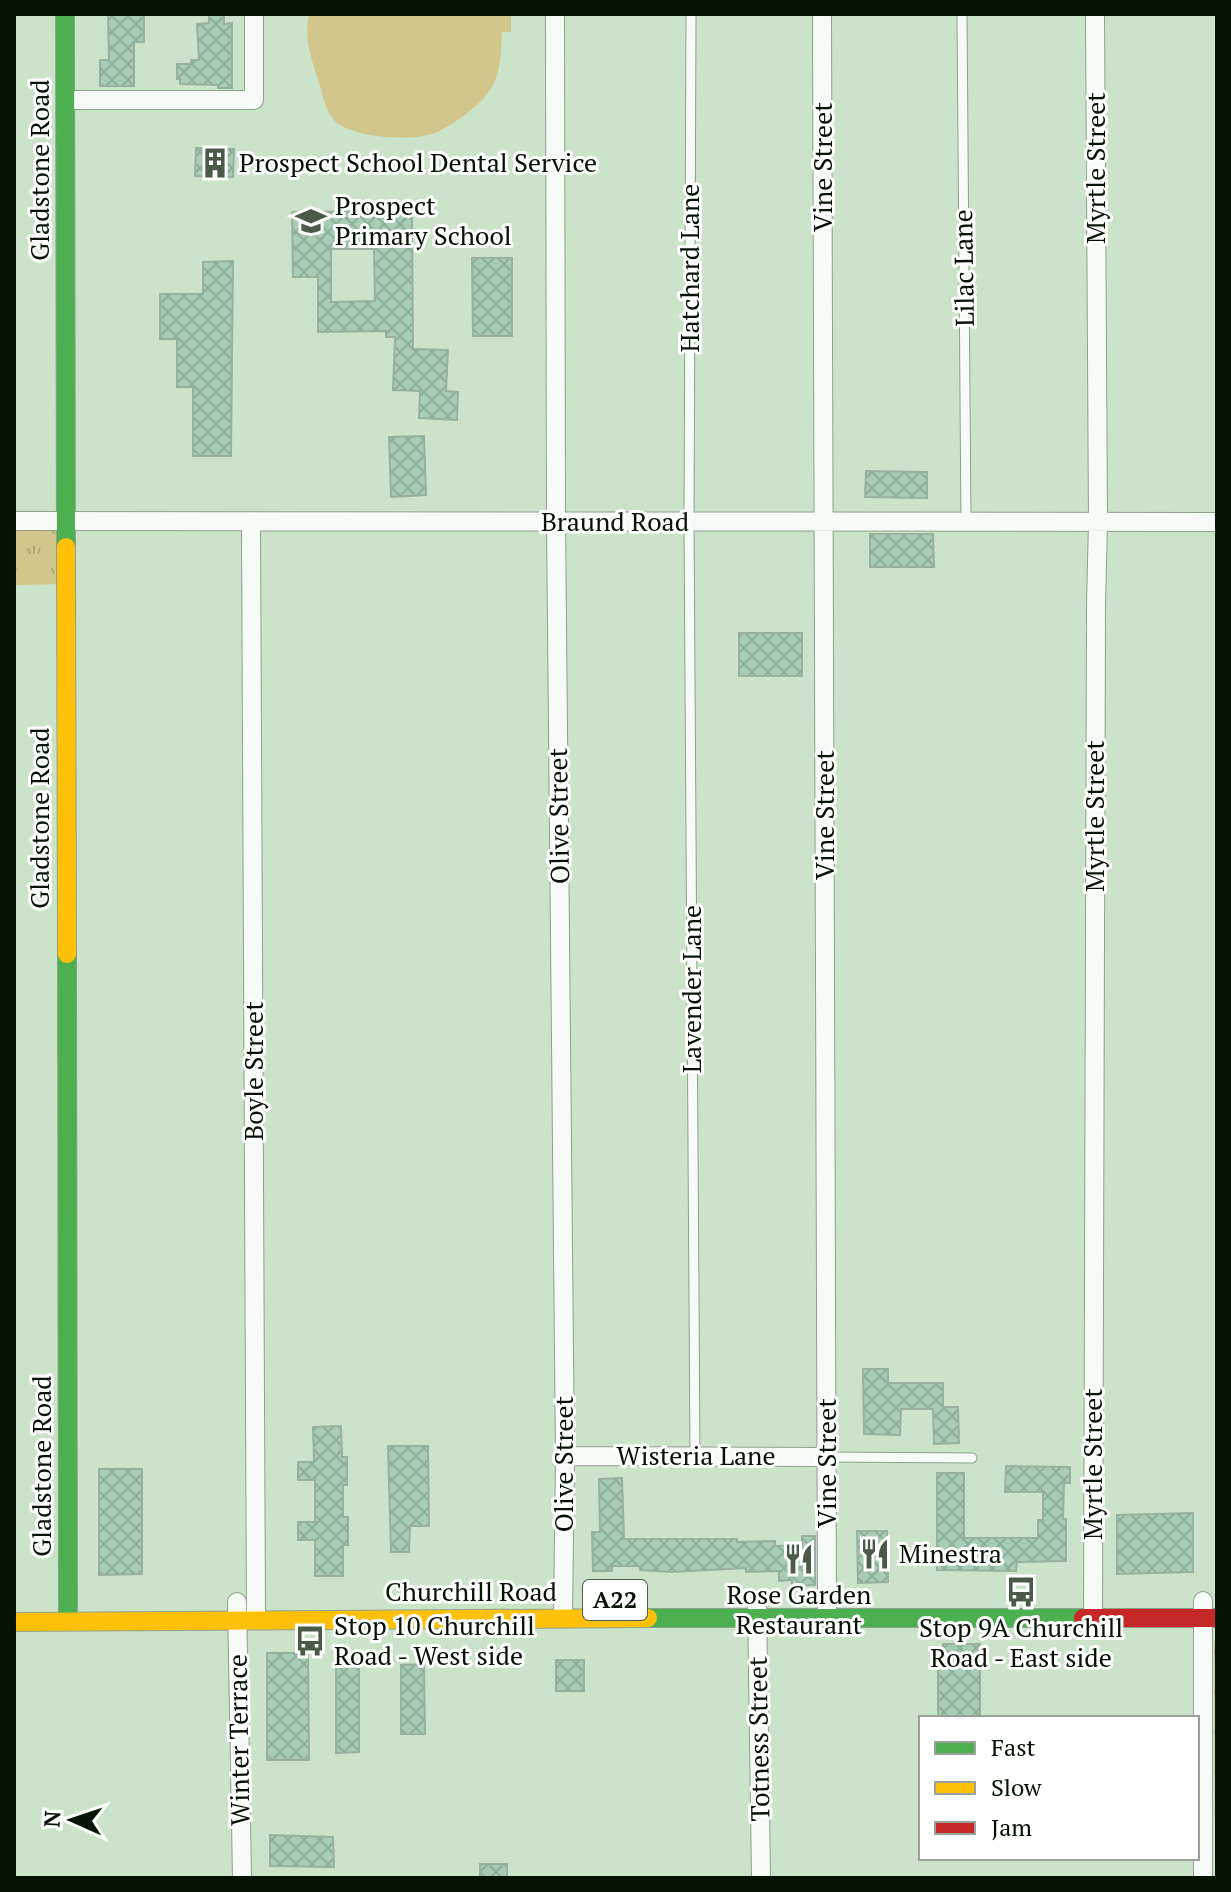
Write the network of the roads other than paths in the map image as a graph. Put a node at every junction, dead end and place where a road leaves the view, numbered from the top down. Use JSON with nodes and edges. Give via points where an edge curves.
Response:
{"nodes":[{"id":1,"x":65,"y":14,"type":"edge"},
{"id":2,"x":254,"y":14,"type":"edge"},
{"id":3,"x":555,"y":14,"type":"edge"},
{"id":4,"x":691,"y":14,"type":"edge"},
{"id":5,"x":822,"y":14,"type":"edge"},
{"id":6,"x":962,"y":14,"type":"edge"},
{"id":7,"x":1095,"y":14,"type":"edge"},
{"id":8,"x":66,"y":100,"type":"junction"},
{"id":9,"x":14,"y":521,"type":"edge"},
{"id":10,"x":66,"y":522,"type":"junction"},
{"id":11,"x":251,"y":522,"type":"junction"},
{"id":12,"x":556,"y":522,"type":"junction"},
{"id":13,"x":689,"y":522,"type":"junction"},
{"id":14,"x":824,"y":522,"type":"junction"},
{"id":15,"x":1098,"y":522,"type":"junction"},
{"id":16,"x":1217,"y":522,"type":"edge"},
{"id":17,"x":966,"y":523,"type":"junction"},
{"id":18,"x":565,"y":1456,"type":"junction"},
{"id":19,"x":695,"y":1456,"type":"junction"},
{"id":20,"x":827,"y":1457,"type":"junction"},
{"id":21,"x":972,"y":1458,"type":"dead end"},
{"id":22,"x":790,"y":1600,"type":"dead end"},
{"id":23,"x":939,"y":1600,"type":"dead end"},
{"id":24,"x":388,"y":1601,"type":"dead end"},
{"id":25,"x":299,"y":1602,"type":"dead end"},
{"id":26,"x":14,"y":1604,"type":"edge"},
{"id":27,"x":828,"y":1604,"type":"junction"},
{"id":28,"x":757,"y":1608,"type":"junction"},
{"id":29,"x":563,"y":1609,"type":"junction"},
{"id":30,"x":1093,"y":1609,"type":"junction"},
{"id":31,"x":1210,"y":1609,"type":"edge"},
{"id":32,"x":237,"y":1611,"type":"junction"},
{"id":33,"x":256,"y":1611,"type":"junction"},
{"id":34,"x":68,"y":1613,"type":"junction"},
{"id":35,"x":14,"y":1622,"type":"edge"},
{"id":36,"x":242,"y":1878,"type":"edge"},
{"id":37,"x":761,"y":1878,"type":"edge"},
{"id":38,"x":1203,"y":1878,"type":"edge"}],
"edges":[{"from":1,"to":8,"type":"main road","name":"Gladstone Road"},
{"from":2,"to":8,"type":"street","via":[[254,100]]},
{"from":3,"to":12,"type":"street","name":"Olive Street"},
{"from":4,"to":13,"type":"lane","name":"Hatchard Lane"},
{"from":5,"to":14,"type":"street","name":"Vine Street"},
{"from":6,"to":17,"type":"lane","name":"Lilac Lane"},
{"from":7,"to":15,"type":"street","name":"Myrtle Street"},
{"from":8,"to":10,"type":"main road","name":"Gladstone Road"},
{"from":9,"to":10,"type":"street","name":"Braund Road"},
{"from":10,"to":11,"type":"street","name":"Braund Road"},
{"from":10,"to":34,"type":"main road","name":"Gladstone Road"},
{"from":11,"to":12,"type":"street","name":"Braund Road"},
{"from":11,"to":33,"type":"street","name":"Boyle Street"},
{"from":12,"to":13,"type":"street","name":"Braund Road"},
{"from":12,"to":18,"type":"street","name":"Olive Street"},
{"from":13,"to":14,"type":"street","name":"Braund Road"},
{"from":13,"to":19,"type":"lane","name":"Lavender Lane"},
{"from":14,"to":17,"type":"street","name":"Braund Road"},
{"from":14,"to":20,"type":"street","name":"Vine Street"},
{"from":15,"to":16,"type":"street","name":"Braund Road"},
{"from":15,"to":17,"type":"street","name":"Braund Road"},
{"from":15,"to":30,"type":"street","name":"Myrtle Street"},
{"from":18,"to":19,"type":"street","name":"Wisteria Lane"},
{"from":18,"to":29,"type":"street","name":"Olive Street"},
{"from":19,"to":20,"type":"street","name":"Wisteria Lane"},
{"from":20,"to":21,"type":"lane"},
{"from":20,"to":27,"type":"street","name":"Vine Street"},
{"from":22,"to":28,"type":"main road","name":"Churchill Road","number":"A22"},
{"from":23,"to":30,"type":"main road","name":"Churchill Road","number":"A22"},
{"from":24,"to":29,"type":"main road","name":"Churchill Road","number":"A22"},
{"from":25,"to":33,"type":"main road","name":"Churchill Road","number":"A22"},
{"from":26,"to":34,"type":"main road","name":"Churchill Road","number":"A22"},
{"from":27,"to":28,"type":"main road","name":"Churchill Road","number":"A22"},
{"from":27,"to":30,"type":"main road","name":"Churchill Road","number":"A22"},
{"from":28,"to":29,"type":"main road","name":"Churchill Road","number":"A22"},
{"from":28,"to":37,"type":"street","name":"Totness Street"},
{"from":29,"to":33,"type":"main road","name":"Churchill Road","number":"A22"},
{"from":30,"to":31,"type":"main road","name":"Churchill Road","number":"A22"},
{"from":31,"to":38,"type":"street"},
{"from":32,"to":33,"type":"main road","name":"Churchill Road","number":"A22"},
{"from":32,"to":34,"type":"main road","name":"Churchill Road","number":"A22"},
{"from":32,"to":36,"type":"street","name":"Winter Terrace"},
{"from":34,"to":35,"type":"main road","name":"Churchill Road","number":"A22"}]}
